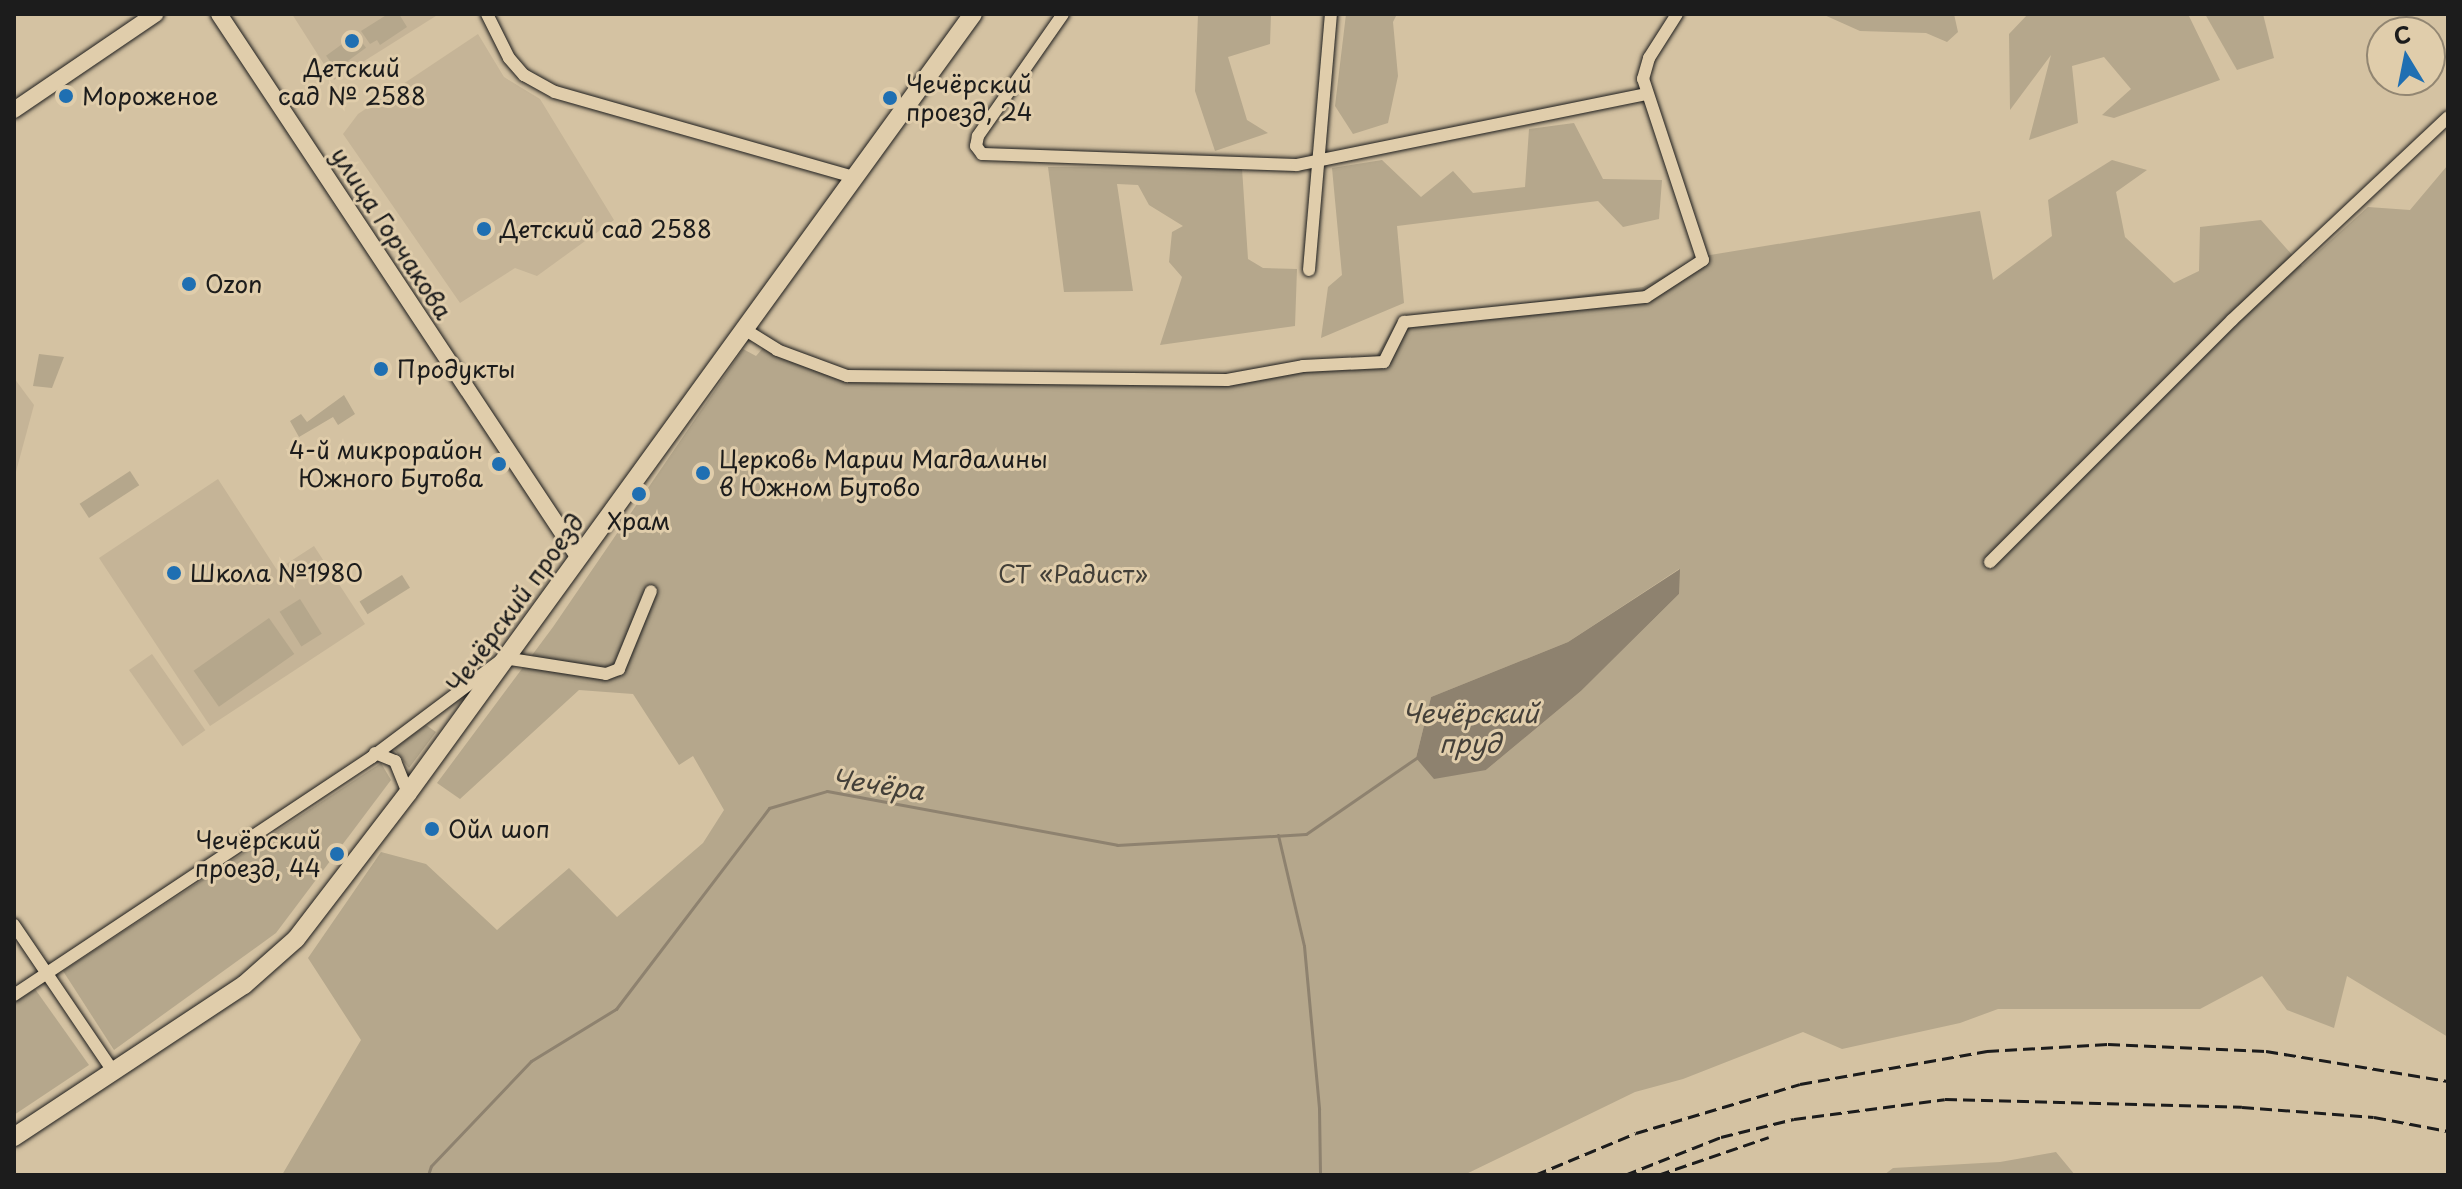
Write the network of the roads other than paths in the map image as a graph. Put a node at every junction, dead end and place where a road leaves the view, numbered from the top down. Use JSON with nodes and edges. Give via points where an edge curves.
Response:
{"nodes":[{"id":1,"x":155,"y":14,"type":"edge"},
{"id":2,"x":219,"y":14,"type":"edge"},
{"id":3,"x":487,"y":14,"type":"edge"},
{"id":4,"x":973,"y":14,"type":"edge"},
{"id":5,"x":1063,"y":14,"type":"edge"},
{"id":6,"x":1331,"y":14,"type":"edge"},
{"id":7,"x":1677,"y":14,"type":"edge"},
{"id":8,"x":1645,"y":94,"type":"junction"},
{"id":9,"x":14,"y":110,"type":"edge"},
{"id":10,"x":2448,"y":117,"type":"edge"},
{"id":11,"x":1319,"y":162,"type":"junction"},
{"id":12,"x":853,"y":177,"type":"junction"},
{"id":13,"x":1309,"y":270,"type":"dead end"},
{"id":14,"x":744,"y":329,"type":"junction"},
{"id":15,"x":579,"y":558,"type":"junction"},
{"id":16,"x":1990,"y":562,"type":"dead end"},
{"id":17,"x":651,"y":591,"type":"dead end"},
{"id":18,"x":504,"y":658,"type":"junction"},
{"id":19,"x":375,"y":753,"type":"junction"},
{"id":20,"x":408,"y":793,"type":"junction"},
{"id":21,"x":14,"y":925,"type":"edge"},
{"id":22,"x":46,"y":974,"type":"junction"},
{"id":23,"x":14,"y":995,"type":"edge"},
{"id":24,"x":113,"y":1071,"type":"junction"},
{"id":25,"x":14,"y":1137,"type":"edge"}],
"edges":[{"from":1,"to":9,"type":"street"},
{"from":2,"to":15,"type":"street","name":"улица Горчакова"},
{"from":3,"to":12,"type":"street","via":[[509,58],[524,75],[555,92]]},
{"from":4,"to":12,"type":"main road","name":"Чечёрский проезд"},
{"from":5,"to":11,"type":"street","via":[[978,136],[976,146],[982,154]]},
{"from":6,"to":11,"type":"street"},
{"from":7,"to":8,"type":"street","via":[[1649,58]]},
{"from":8,"to":11,"type":"street"},
{"from":8,"to":14,"type":"street","via":[[1703,260],[1646,297],[1404,322],[1384,362],[1303,366],[1227,380],[847,376],[777,350]]},
{"from":10,"to":16,"type":"street","via":[[2232,320]]},
{"from":11,"to":13,"type":"street"},
{"from":12,"to":14,"type":"main road","name":"Чечёрский проезд"},
{"from":14,"to":15,"type":"main road","name":"Чечёрский проезд"},
{"from":15,"to":18,"type":"main road","name":"Чечёрский проезд"},
{"from":17,"to":18,"type":"street","via":[[614,672]]},
{"from":18,"to":19,"type":"street","name":"Чечёрский проезд"},
{"from":18,"to":20,"type":"main road","name":"Чечёрский проезд"},
{"from":19,"to":20,"type":"street","via":[[395,761]]},
{"from":19,"to":22,"type":"street","name":"Чечёрский проезд"},
{"from":20,"to":24,"type":"main road","name":"Чечёрский проезд","via":[[296,939],[244,985]]},
{"from":21,"to":22,"type":"street"},
{"from":22,"to":23,"type":"street","name":"Чечёрский проезд"},
{"from":22,"to":24,"type":"street"},
{"from":24,"to":25,"type":"main road","name":"Чечёрский проезд"}]}
